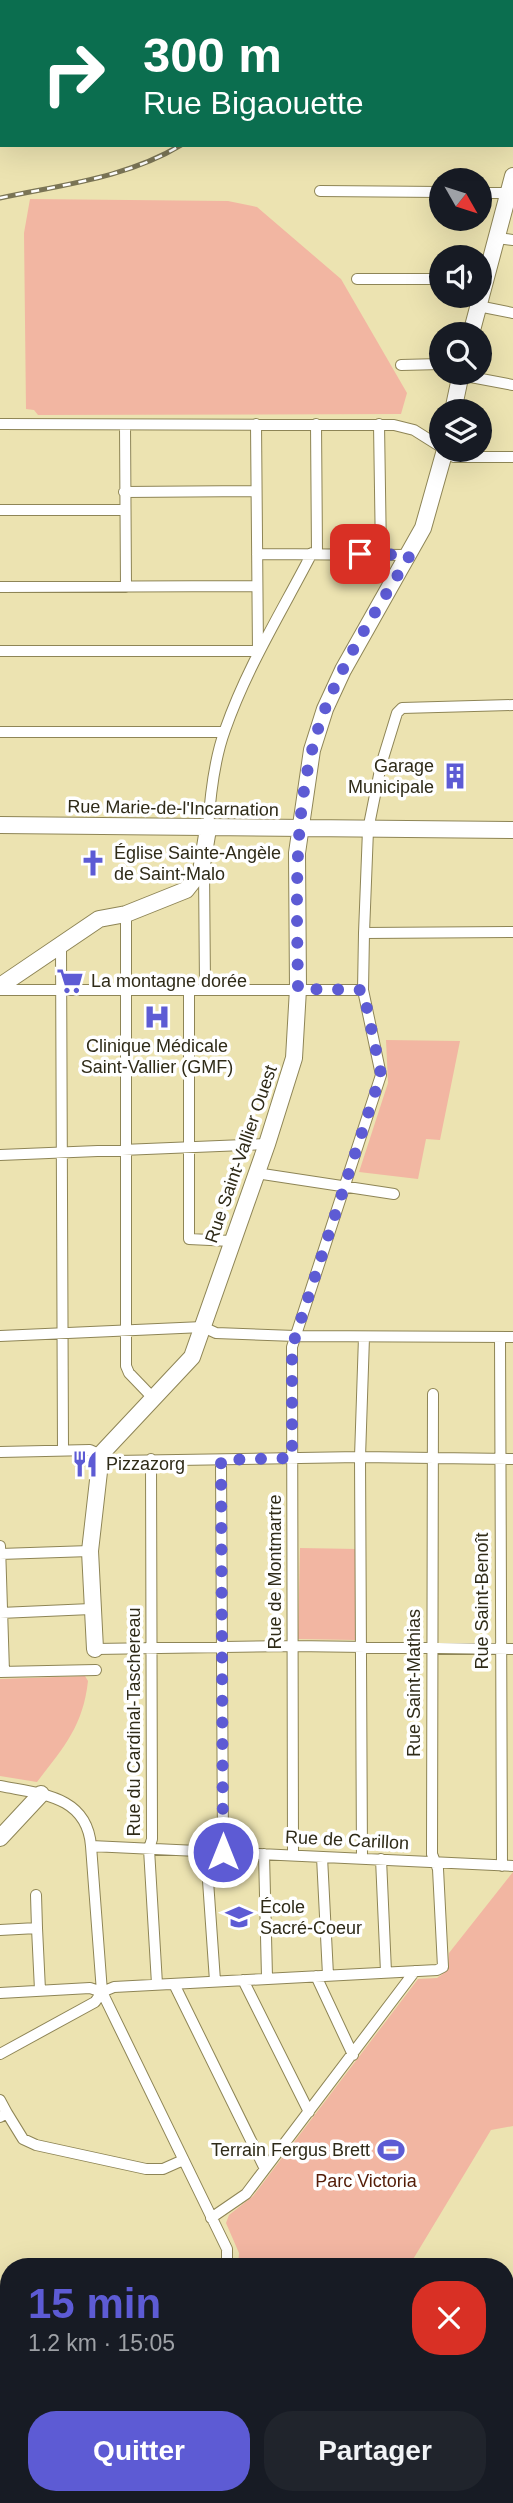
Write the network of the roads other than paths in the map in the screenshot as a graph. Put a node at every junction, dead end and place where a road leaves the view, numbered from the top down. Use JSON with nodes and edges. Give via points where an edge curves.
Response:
{"nodes":[{"id":1,"x":513,"y":176,"type":"edge"},
{"id":2,"x":320,"y":191,"type":"dead end"},
{"id":3,"x":429,"y":192,"type":"edge"},
{"id":4,"x":492,"y":193,"type":"edge"},
{"id":5,"x":508,"y":193,"type":"junction"},
{"id":6,"x":505,"y":239,"type":"edge"},
{"id":7,"x":492,"y":262,"type":"edge"},
{"id":8,"x":358,"y":279,"type":"dead end"},
{"id":9,"x":429,"y":279,"type":"edge"},
{"id":10,"x":488,"y":308,"type":"edge"},
{"id":11,"x":513,"y":313,"type":"edge"},
{"id":12,"x":429,"y":364,"type":"edge"},
{"id":13,"x":401,"y":365,"type":"dead end"},
{"id":14,"x":492,"y":381,"type":"edge"},
{"id":15,"x":513,"y":385,"type":"edge"},
{"id":16,"x":0,"y":424,"type":"edge"},
{"id":17,"x":256,"y":424,"type":"junction"},
{"id":18,"x":316,"y":424,"type":"junction"},
{"id":19,"x":379,"y":424,"type":"junction"},
{"id":20,"x":125,"y":425,"type":"junction"},
{"id":21,"x":429,"y":439,"type":"edge"},
{"id":22,"x":492,"y":457,"type":"edge"},
{"id":23,"x":513,"y":457,"type":"edge"},
{"id":24,"x":442,"y":462,"type":"edge"},
{"id":25,"x":255,"y":491,"type":"junction"},
{"id":26,"x":124,"y":492,"type":"junction"},
{"id":27,"x":0,"y":510,"type":"edge"},
{"id":28,"x":123,"y":510,"type":"junction"},
{"id":29,"x":315,"y":552,"type":"junction"},
{"id":30,"x":257,"y":554,"type":"junction"},
{"id":31,"x":381,"y":555,"type":"junction"},
{"id":32,"x":410,"y":555,"type":"junction"},
{"id":33,"x":257,"y":586,"type":"junction"},
{"id":34,"x":0,"y":587,"type":"edge"},
{"id":35,"x":126,"y":587,"type":"junction"},
{"id":36,"x":0,"y":651,"type":"edge"},
{"id":37,"x":258,"y":651,"type":"junction"},
{"id":38,"x":513,"y":705,"type":"edge"},
{"id":39,"x":0,"y":732,"type":"edge"},
{"id":40,"x":224,"y":732,"type":"junction"},
{"id":41,"x":0,"y":825,"type":"edge"},
{"id":42,"x":300,"y":829,"type":"junction"},
{"id":43,"x":208,"y":830,"type":"junction"},
{"id":44,"x":368,"y":830,"type":"junction"},
{"id":45,"x":513,"y":830,"type":"edge"},
{"id":46,"x":203,"y":856,"type":"junction"},
{"id":47,"x":126,"y":914,"type":"junction"},
{"id":48,"x":513,"y":932,"type":"edge"},
{"id":49,"x":363,"y":933,"type":"junction"},
{"id":50,"x":61,"y":946,"type":"junction"},
{"id":51,"x":205,"y":987,"type":"junction"},
{"id":52,"x":0,"y":988,"type":"edge"},
{"id":53,"x":60,"y":988,"type":"junction"},
{"id":54,"x":126,"y":988,"type":"junction"},
{"id":55,"x":189,"y":988,"type":"junction"},
{"id":56,"x":298,"y":989,"type":"junction"},
{"id":57,"x":363,"y":990,"type":"junction"},
{"id":58,"x":267,"y":1144,"type":"junction"},
{"id":59,"x":189,"y":1147,"type":"junction"},
{"id":60,"x":125,"y":1149,"type":"junction"},
{"id":61,"x":61,"y":1152,"type":"junction"},
{"id":62,"x":0,"y":1155,"type":"edge"},
{"id":63,"x":256,"y":1172,"type":"junction"},
{"id":64,"x":345,"y":1186,"type":"junction"},
{"id":65,"x":394,"y":1194,"type":"dead end"},
{"id":66,"x":231,"y":1241,"type":"junction"},
{"id":67,"x":203,"y":1327,"type":"junction"},
{"id":68,"x":125,"y":1330,"type":"junction"},
{"id":69,"x":63,"y":1333,"type":"junction"},
{"id":70,"x":0,"y":1336,"type":"edge"},
{"id":71,"x":296,"y":1336,"type":"junction"},
{"id":72,"x":364,"y":1337,"type":"junction"},
{"id":73,"x":500,"y":1337,"type":"junction"},
{"id":74,"x":513,"y":1337,"type":"edge"},
{"id":75,"x":433,"y":1394,"type":"dead end"},
{"id":76,"x":154,"y":1399,"type":"junction"},
{"id":77,"x":63,"y":1450,"type":"junction"},
{"id":78,"x":0,"y":1452,"type":"edge"},
{"id":79,"x":101,"y":1454,"type":"junction"},
{"id":80,"x":360,"y":1457,"type":"junction"},
{"id":81,"x":292,"y":1458,"type":"junction"},
{"id":82,"x":433,"y":1458,"type":"junction"},
{"id":83,"x":151,"y":1459,"type":"junction"},
{"id":84,"x":513,"y":1459,"type":"edge"},
{"id":85,"x":221,"y":1460,"type":"junction"},
{"id":86,"x":500,"y":1460,"type":"junction"},
{"id":87,"x":0,"y":1546,"type":"edge"},
{"id":88,"x":90,"y":1552,"type":"junction"},
{"id":89,"x":0,"y":1554,"type":"edge"},
{"id":90,"x":92,"y":1609,"type":"junction"},
{"id":91,"x":1,"y":1613,"type":"edge"},
{"id":92,"x":293,"y":1646,"type":"junction"},
{"id":93,"x":360,"y":1647,"type":"junction"},
{"id":94,"x":431,"y":1648,"type":"junction"},
{"id":95,"x":513,"y":1648,"type":"edge"},
{"id":96,"x":95,"y":1649,"type":"joint"},
{"id":97,"x":152,"y":1649,"type":"junction"},
{"id":98,"x":222,"y":1649,"type":"junction"},
{"id":99,"x":499,"y":1649,"type":"junction"},
{"id":100,"x":96,"y":1670,"type":"dead end"},
{"id":101,"x":2,"y":1672,"type":"edge"},
{"id":102,"x":0,"y":1786,"type":"edge"},
{"id":103,"x":41,"y":1794,"type":"junction"},
{"id":104,"x":0,"y":1838,"type":"edge"},
{"id":105,"x":91,"y":1846,"type":"junction"},
{"id":106,"x":149,"y":1849,"type":"junction"},
{"id":107,"x":206,"y":1852,"type":"junction"},
{"id":108,"x":223,"y":1852,"type":"junction"},
{"id":109,"x":264,"y":1854,"type":"junction"},
{"id":110,"x":293,"y":1855,"type":"junction"},
{"id":111,"x":322,"y":1857,"type":"junction"},
{"id":112,"x":362,"y":1858,"type":"junction"},
{"id":113,"x":381,"y":1859,"type":"junction"},
{"id":114,"x":436,"y":1862,"type":"junction"},
{"id":115,"x":508,"y":1866,"type":"edge"},
{"id":116,"x":36,"y":1895,"type":"dead end"},
{"id":117,"x":37,"y":1928,"type":"junction"},
{"id":118,"x":0,"y":1930,"type":"edge"},
{"id":119,"x":415,"y":1971,"type":"junction"},
{"id":120,"x":386,"y":1972,"type":"junction"},
{"id":121,"x":328,"y":1975,"type":"junction"},
{"id":122,"x":316,"y":1976,"type":"junction"},
{"id":123,"x":267,"y":1977,"type":"junction"},
{"id":124,"x":243,"y":1980,"type":"junction"},
{"id":125,"x":215,"y":1982,"type":"junction"},
{"id":126,"x":156,"y":1984,"type":"junction"},
{"id":127,"x":174,"y":1984,"type":"junction"},
{"id":128,"x":40,"y":1990,"type":"junction"},
{"id":129,"x":102,"y":1992,"type":"junction"},
{"id":130,"x":0,"y":1993,"type":"edge"},
{"id":131,"x":0,"y":2054,"type":"edge"},
{"id":132,"x":353,"y":2055,"type":"junction"},
{"id":133,"x":0,"y":2100,"type":"edge"},
{"id":134,"x":309,"y":2112,"type":"junction"},
{"id":135,"x":3,"y":2115,"type":"edge"},
{"id":136,"x":181,"y":2161,"type":"junction"},
{"id":137,"x":265,"y":2169,"type":"junction"},
{"id":138,"x":211,"y":2218,"type":"junction"},
{"id":139,"x":227,"y":2258,"type":"edge"}],
"edges":[{"from":1,"to":5,"type":"street"},
{"from":2,"to":3,"type":"street"},
{"from":4,"to":5,"type":"street"},
{"from":5,"to":6,"type":"street"},
{"from":6,"to":7,"type":"street"},
{"from":8,"to":9,"type":"street"},
{"from":10,"to":11,"type":"street"},
{"from":12,"to":13,"type":"street"},
{"from":14,"to":15,"type":"street"},
{"from":16,"to":20,"type":"street"},
{"from":17,"to":18,"type":"street"},
{"from":17,"to":20,"type":"street"},
{"from":17,"to":25,"type":"street"},
{"from":18,"to":19,"type":"street"},
{"from":18,"to":29,"type":"street"},
{"from":19,"to":21,"type":"street","via":[[414,430]]},
{"from":19,"to":31,"type":"street"},
{"from":20,"to":26,"type":"street"},
{"from":22,"to":23,"type":"street"},
{"from":24,"to":32,"type":"street","name":"Rue Saint-Vallier Ouest","via":[[423,528]]},
{"from":25,"to":26,"type":"street"},
{"from":25,"to":30,"type":"street"},
{"from":26,"to":28,"type":"street"},
{"from":27,"to":28,"type":"street"},
{"from":28,"to":35,"type":"street"},
{"from":29,"to":30,"type":"street"},
{"from":29,"to":31,"type":"street"},
{"from":29,"to":37,"type":"street"},
{"from":30,"to":33,"type":"street"},
{"from":31,"to":32,"type":"street"},
{"from":32,"to":42,"type":"street","name":"Rue Saint-Vallier Ouest","via":[[359,640],[325,709],[312,750]]},
{"from":33,"to":35,"type":"street"},
{"from":33,"to":37,"type":"street"},
{"from":34,"to":35,"type":"street"},
{"from":36,"to":37,"type":"street"},
{"from":37,"to":40,"type":"street"},
{"from":38,"to":44,"type":"street","name":"Rue de Montmartre","via":[[402,708],[381,765]]},
{"from":39,"to":40,"type":"street"},
{"from":40,"to":43,"type":"street"},
{"from":41,"to":43,"type":"street","name":"Rue Marie-de-l'Incarnation"},
{"from":42,"to":43,"type":"street","name":"Rue Marie-de-l'Incarnation"},
{"from":42,"to":44,"type":"street","name":"Rue Marie-de-l'Incarnation"},
{"from":42,"to":56,"type":"street","name":"Rue Saint-Vallier Ouest"},
{"from":43,"to":46,"type":"street"},
{"from":44,"to":45,"type":"street","name":"Rue Marie-de-l'Incarnation"},
{"from":44,"to":49,"type":"street","name":"Rue de Montmartre"},
{"from":46,"to":47,"type":"street","via":[[195,882],[186,890]]},
{"from":46,"to":51,"type":"street"},
{"from":47,"to":50,"type":"street","via":[[99,919]]},
{"from":47,"to":54,"type":"street"},
{"from":48,"to":49,"type":"street"},
{"from":49,"to":57,"type":"street","name":"Rue de Montmartre"},
{"from":50,"to":52,"type":"street"},
{"from":50,"to":53,"type":"street"},
{"from":51,"to":55,"type":"street"},
{"from":51,"to":56,"type":"street"},
{"from":52,"to":53,"type":"street"},
{"from":53,"to":54,"type":"street"},
{"from":53,"to":61,"type":"street"},
{"from":54,"to":55,"type":"street"},
{"from":54,"to":60,"type":"street"},
{"from":55,"to":59,"type":"street"},
{"from":56,"to":57,"type":"street"},
{"from":56,"to":58,"type":"street","name":"Rue Saint-Vallier Ouest","via":[[294,1058]]},
{"from":57,"to":64,"type":"street","name":"Rue de Montmartre","via":[[381,1074]]},
{"from":58,"to":59,"type":"street"},
{"from":58,"to":63,"type":"street","name":"Rue Saint-Vallier Ouest"},
{"from":59,"to":60,"type":"street"},
{"from":59,"to":66,"type":"street","via":[[190,1239]]},
{"from":60,"to":61,"type":"street"},
{"from":60,"to":68,"type":"street"},
{"from":61,"to":62,"type":"street"},
{"from":61,"to":69,"type":"street"},
{"from":63,"to":64,"type":"street"},
{"from":63,"to":66,"type":"street","name":"Rue Saint-Vallier Ouest"},
{"from":64,"to":65,"type":"street"},
{"from":64,"to":71,"type":"street","name":"Rue de Montmartre"},
{"from":66,"to":67,"type":"street","name":"Rue Saint-Vallier Ouest"},
{"from":67,"to":68,"type":"street"},
{"from":67,"to":71,"type":"street","via":[[216,1333]]},
{"from":67,"to":76,"type":"street","name":"Rue Saint-Vallier Ouest","via":[[192,1357]]},
{"from":68,"to":69,"type":"street"},
{"from":68,"to":76,"type":"street","via":[[128,1373]]},
{"from":69,"to":70,"type":"street"},
{"from":69,"to":77,"type":"street"},
{"from":71,"to":72,"type":"street"},
{"from":71,"to":81,"type":"street","name":"Rue de Montmartre","via":[[292,1347]]},
{"from":72,"to":73,"type":"street"},
{"from":72,"to":80,"type":"street"},
{"from":73,"to":74,"type":"street"},
{"from":73,"to":86,"type":"street","name":"Rue Saint-Benoît"},
{"from":75,"to":82,"type":"street","name":"Rue Saint-Mathias"},
{"from":76,"to":79,"type":"street","name":"Rue Saint-Vallier Ouest"},
{"from":77,"to":78,"type":"street"},
{"from":77,"to":79,"type":"street"},
{"from":79,"to":83,"type":"street","via":[[115,1461]]},
{"from":79,"to":88,"type":"street"},
{"from":80,"to":81,"type":"street"},
{"from":80,"to":82,"type":"street"},
{"from":80,"to":93,"type":"street"},
{"from":81,"to":85,"type":"street"},
{"from":81,"to":92,"type":"street","name":"Rue de Montmartre"},
{"from":82,"to":86,"type":"street"},
{"from":82,"to":94,"type":"street","name":"Rue Saint-Mathias"},
{"from":83,"to":85,"type":"street"},
{"from":83,"to":97,"type":"street","name":"Rue du Cardinal-Taschereau"},
{"from":84,"to":86,"type":"street"},
{"from":85,"to":98,"type":"street"},
{"from":86,"to":99,"type":"street","name":"Rue Saint-Benoît"},
{"from":87,"to":89,"type":"street"},
{"from":88,"to":89,"type":"street"},
{"from":88,"to":90,"type":"street"},
{"from":89,"to":91,"type":"street"},
{"from":90,"to":91,"type":"street"},
{"from":90,"to":96,"type":"street"},
{"from":91,"to":101,"type":"street"},
{"from":92,"to":93,"type":"street"},
{"from":92,"to":98,"type":"street"},
{"from":92,"to":110,"type":"street","name":"Rue de Montmartre"},
{"from":93,"to":94,"type":"street"},
{"from":93,"to":112,"type":"street"},
{"from":94,"to":99,"type":"street"},
{"from":94,"to":114,"type":"street","name":"Rue Saint-Mathias","via":[[432,1854]]},
{"from":95,"to":99,"type":"street"},
{"from":96,"to":97,"type":"street"},
{"from":97,"to":98,"type":"street"},
{"from":97,"to":106,"type":"street","name":"Rue du Cardinal-Taschereau"},
{"from":98,"to":108,"type":"street"},
{"from":99,"to":115,"type":"street","name":"Rue Saint-Benoît"},
{"from":100,"to":101,"type":"street"},
{"from":102,"to":103,"type":"street"},
{"from":103,"to":104,"type":"street"},
{"from":103,"to":105,"type":"street","via":[[56,1797],[80,1814],[89,1826]]},
{"from":105,"to":106,"type":"street","name":"Rue de Carillon"},
{"from":105,"to":129,"type":"street"},
{"from":106,"to":107,"type":"street","name":"Rue de Carillon"},
{"from":106,"to":126,"type":"street","name":"Rue du Cardinal-Taschereau"},
{"from":107,"to":108,"type":"street","name":"Rue de Carillon"},
{"from":107,"to":125,"type":"street"},
{"from":108,"to":109,"type":"street","name":"Rue de Carillon"},
{"from":109,"to":110,"type":"street","name":"Rue de Carillon"},
{"from":109,"to":123,"type":"street"},
{"from":110,"to":111,"type":"street","name":"Rue de Carillon"},
{"from":111,"to":112,"type":"street","name":"Rue de Carillon"},
{"from":111,"to":121,"type":"street"},
{"from":112,"to":113,"type":"street","name":"Rue de Carillon"},
{"from":113,"to":114,"type":"street","name":"Rue de Carillon"},
{"from":113,"to":120,"type":"street"},
{"from":114,"to":115,"type":"street","name":"Rue de Carillon"},
{"from":114,"to":119,"type":"street","name":"Rue Saint-Mathias","via":[[444,1962],[441,1969]]},
{"from":116,"to":117,"type":"street"},
{"from":117,"to":118,"type":"street"},
{"from":117,"to":128,"type":"street"},
{"from":119,"to":120,"type":"street"},
{"from":119,"to":132,"type":"street"},
{"from":120,"to":121,"type":"street"},
{"from":121,"to":122,"type":"street"},
{"from":122,"to":123,"type":"street"},
{"from":122,"to":132,"type":"street"},
{"from":123,"to":124,"type":"street"},
{"from":124,"to":125,"type":"street"},
{"from":124,"to":134,"type":"street"},
{"from":125,"to":127,"type":"street"},
{"from":126,"to":127,"type":"street"},
{"from":126,"to":129,"type":"street"},
{"from":127,"to":137,"type":"street"},
{"from":128,"to":129,"type":"street","via":[[90,1988]]},
{"from":128,"to":130,"type":"street"},
{"from":129,"to":131,"type":"street","via":[[95,2002]]},
{"from":129,"to":136,"type":"street"},
{"from":132,"to":134,"type":"street"},
{"from":133,"to":135,"type":"street"},
{"from":134,"to":137,"type":"street"},
{"from":135,"to":136,"type":"street","via":[[23,2139],[36,2145],[146,2169],[163,2169]]},
{"from":136,"to":138,"type":"street"},
{"from":137,"to":138,"type":"street","via":[[246,2194]]},
{"from":138,"to":139,"type":"street"}]}
